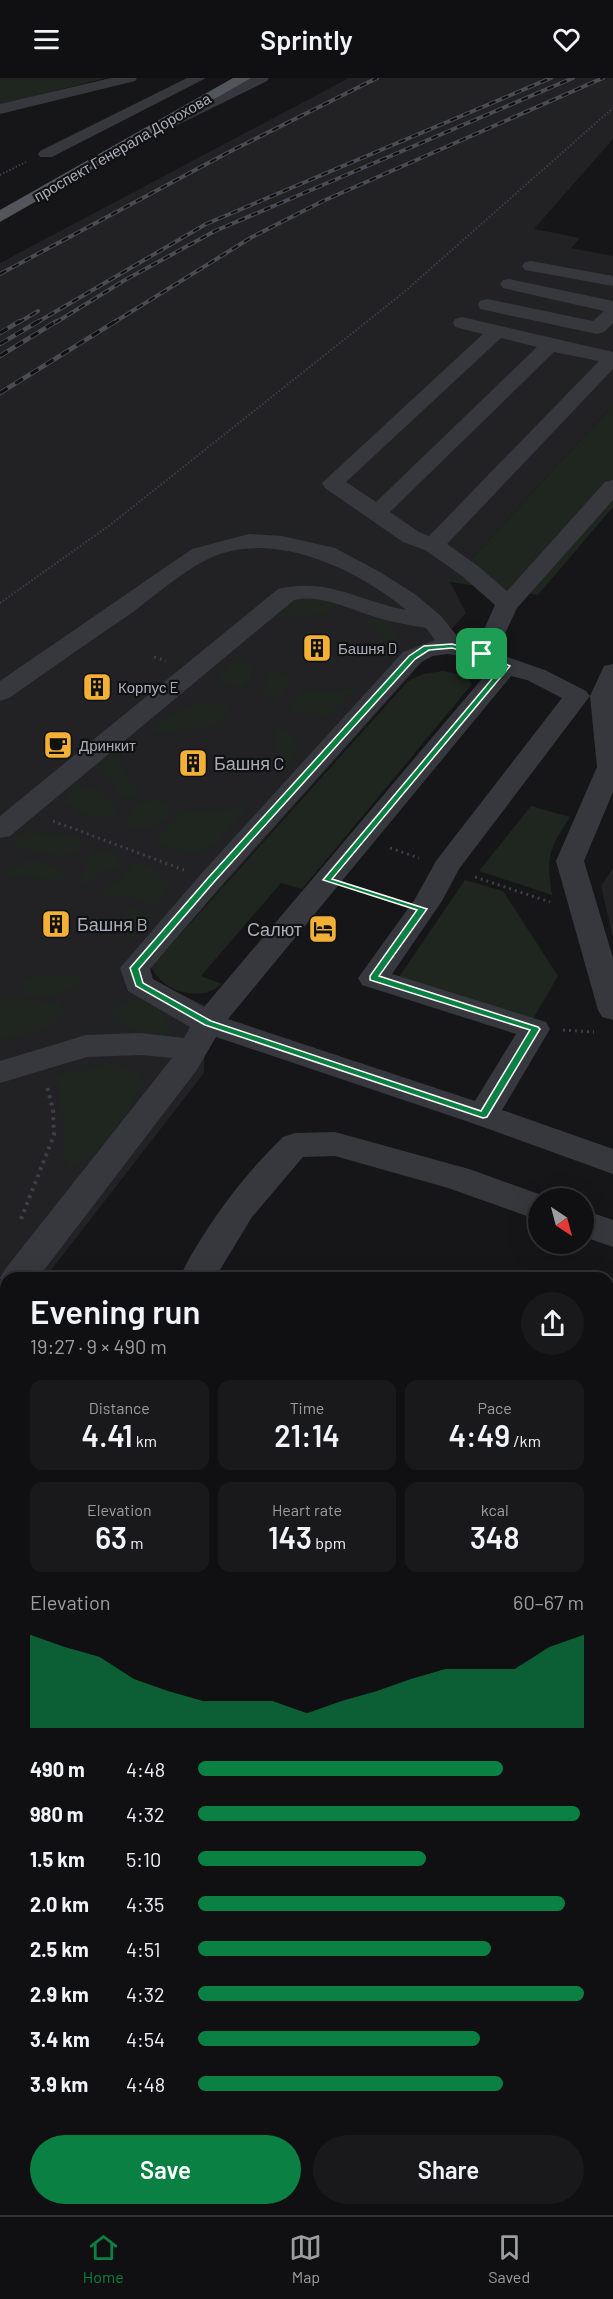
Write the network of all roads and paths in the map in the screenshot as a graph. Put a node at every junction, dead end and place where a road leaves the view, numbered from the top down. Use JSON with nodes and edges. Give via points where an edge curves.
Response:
{"nodes":[{"id":1,"x":130,"y":78,"type":"edge"},
{"id":2,"x":200,"y":78,"type":"edge"},
{"id":3,"x":219,"y":78,"type":"edge"},
{"id":4,"x":244,"y":78,"type":"edge"},
{"id":5,"x":262,"y":78,"type":"edge"},
{"id":6,"x":613,"y":108,"type":"edge"},
{"id":7,"x":0,"y":109,"type":"edge"},
{"id":8,"x":82,"y":153,"type":"junction"},
{"id":9,"x":39,"y":156,"type":"joint"},
{"id":10,"x":103,"y":156,"type":"junction"},
{"id":11,"x":0,"y":175,"type":"edge"},
{"id":12,"x":0,"y":200,"type":"edge"},
{"id":13,"x":0,"y":217,"type":"edge"},
{"id":14,"x":531,"y":266,"type":"dead end"},
{"id":15,"x":613,"y":281,"type":"edge"},
{"id":16,"x":509,"y":284,"type":"dead end"},
{"id":17,"x":487,"y":305,"type":"dead end"},
{"id":18,"x":613,"y":307,"type":"edge"},
{"id":19,"x":613,"y":312,"type":"edge"},
{"id":20,"x":462,"y":323,"type":"dead end"},
{"id":21,"x":497,"y":331,"type":"junction"},
{"id":22,"x":550,"y":345,"type":"junction"},
{"id":23,"x":613,"y":358,"type":"edge"},
{"id":24,"x":612,"y":491,"type":"edge"},
{"id":25,"x":377,"y":513,"type":"junction"},
{"id":26,"x":433,"y":545,"type":"junction"},
{"id":27,"x":0,"y":603,"type":"edge"},
{"id":28,"x":508,"y":604,"type":"junction"},
{"id":29,"x":433,"y":621,"type":"junction"},
{"id":30,"x":452,"y":646,"type":"junction"},
{"id":31,"x":494,"y":660,"type":"junction"},
{"id":32,"x":613,"y":670,"type":"edge"},
{"id":33,"x":0,"y":693,"type":"edge"},
{"id":34,"x":24,"y":810,"type":"junction"},
{"id":35,"x":0,"y":830,"type":"edge"},
{"id":36,"x":185,"y":870,"type":"dead end"},
{"id":37,"x":327,"y":880,"type":"junction"},
{"id":38,"x":422,"y":909,"type":"junction"},
{"id":39,"x":607,"y":1021,"type":"edge"},
{"id":40,"x":535,"y":1029,"type":"junction"},
{"id":41,"x":200,"y":1037,"type":"junction"},
{"id":42,"x":52,"y":1056,"type":"junction"},
{"id":43,"x":0,"y":1072,"type":"edge"},
{"id":44,"x":483,"y":1115,"type":"junction"},
{"id":45,"x":613,"y":1162,"type":"edge"},
{"id":46,"x":528,"y":1203,"type":"edge"},
{"id":47,"x":17,"y":1227,"type":"dead end"},
{"id":48,"x":594,"y":1227,"type":"edge"},
{"id":49,"x":613,"y":1234,"type":"edge"},
{"id":50,"x":23,"y":1272,"type":"edge"},
{"id":51,"x":200,"y":1272,"type":"edge"}],
"edges":[{"from":1,"to":7,"type":"street"},
{"from":2,"to":8,"type":"street"},
{"from":2,"to":9,"type":"street"},
{"from":3,"to":8,"type":"main road","name":"проспект Генерала Дорохова"},
{"from":4,"to":10,"type":"main road","name":"проспект Генерала Дорохова"},
{"from":5,"to":10,"type":"street"},
{"from":6,"to":27,"type":"path","via":[[403,293],[110,525]]},
{"from":8,"to":12,"type":"main road","name":"проспект Генерала Дорохова"},
{"from":9,"to":11,"type":"path"},
{"from":10,"to":13,"type":"main road","name":"проспект Генерала Дорохова"},
{"from":14,"to":15,"type":"street"},
{"from":16,"to":18,"type":"street"},
{"from":17,"to":19,"type":"street","via":[[597,328]]},
{"from":20,"to":21,"type":"street"},
{"from":21,"to":22,"type":"street"},
{"from":21,"to":25,"type":"street","via":[[333,483]]},
{"from":22,"to":23,"type":"street"},
{"from":22,"to":25,"type":"street"},
{"from":23,"to":26,"type":"street"},
{"from":24,"to":28,"type":"street"},
{"from":25,"to":26,"type":"street","via":[[411,537]]},
{"from":26,"to":28,"type":"street"},
{"from":28,"to":31,"type":"street","via":[[500,615],[493,642]]},
{"from":29,"to":30,"type":"street"},
{"from":29,"to":33,"type":"street","via":[[408,600],[327,553],[282,543],[249,541],[200,554]]},
{"from":29,"to":34,"type":"street","via":[[378,611],[330,594],[286,594]]},
{"from":30,"to":31,"type":"street"},
{"from":30,"to":41,"type":"street","via":[[427,648],[412,657],[135,968],[139,984]]},
{"from":31,"to":37,"type":"street"},
{"from":31,"to":38,"type":"street","via":[[535,674],[577,696],[446,867]]},
{"from":32,"to":39,"type":"street","via":[[601,699],[610,767],[570,861]]},
{"from":34,"to":35,"type":"street"},
{"from":34,"to":36,"type":"path"},
{"from":37,"to":38,"type":"path"},
{"from":37,"to":41,"type":"street"},
{"from":38,"to":40,"type":"street","via":[[373,978]]},
{"from":39,"to":40,"type":"path"},
{"from":40,"to":44,"type":"street"},
{"from":41,"to":42,"type":"street","via":[[86,1046]]},
{"from":41,"to":44,"type":"street"},
{"from":41,"to":50,"type":"street","via":[[186,1063]]},
{"from":42,"to":43,"type":"street"},
{"from":42,"to":47,"type":"path","via":[[45,1078],[54,1136]]},
{"from":44,"to":45,"type":"street"},
{"from":46,"to":51,"type":"street","via":[[457,1178],[335,1144],[295,1145],[267,1175]]},
{"from":48,"to":49,"type":"street"}]}
